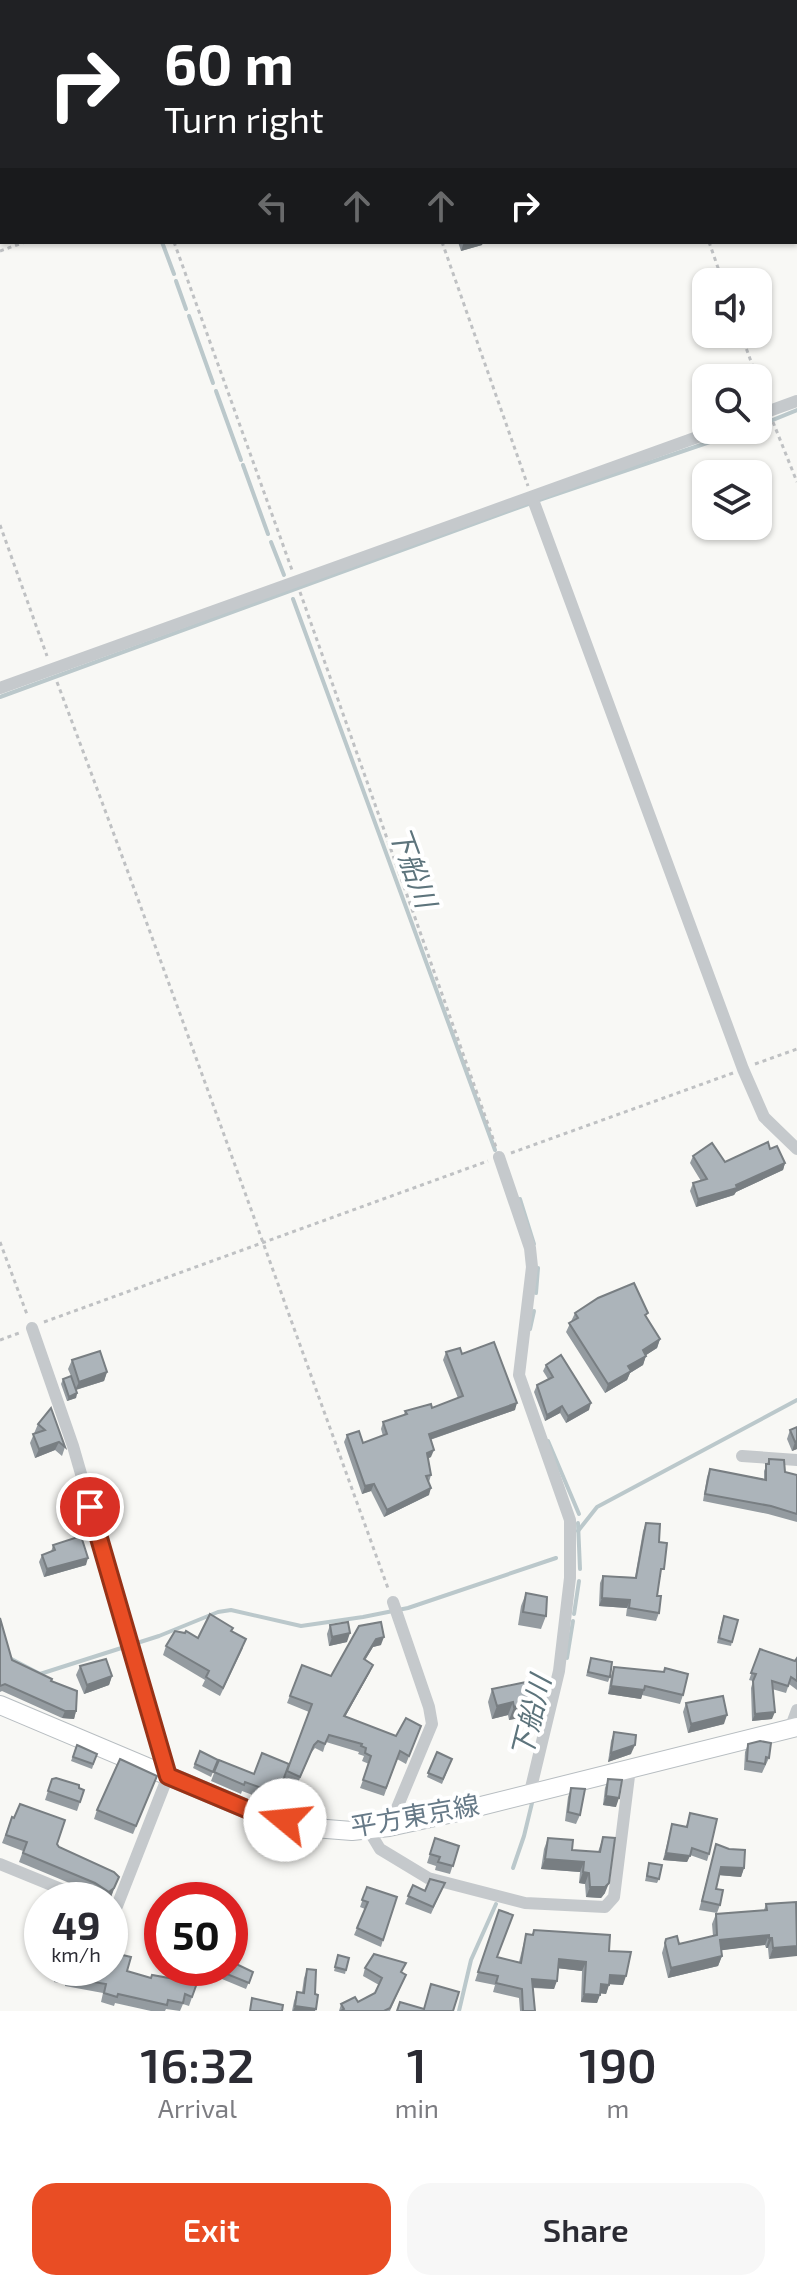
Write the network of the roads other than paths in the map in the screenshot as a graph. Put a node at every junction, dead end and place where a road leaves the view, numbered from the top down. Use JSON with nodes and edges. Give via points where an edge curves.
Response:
{"nodes":[{"id":1,"x":797,"y":401,"type":"edge"},
{"id":2,"x":772,"y":410,"type":"edge"},
{"id":3,"x":692,"y":439,"type":"edge"},
{"id":4,"x":532,"y":497,"type":"junction"},
{"id":5,"x":0,"y":688,"type":"edge"},
{"id":6,"x":797,"y":1149,"type":"edge"},
{"id":7,"x":499,"y":1157,"type":"road end"},
{"id":8,"x":32,"y":1328,"type":"road end"},
{"id":9,"x":742,"y":1456,"type":"dead end"},
{"id":10,"x":797,"y":1460,"type":"edge"},
{"id":11,"x":393,"y":1602,"type":"road end"},
{"id":12,"x":0,"y":1705,"type":"edge"},
{"id":13,"x":797,"y":1710,"type":"edge"},
{"id":14,"x":793,"y":1728,"type":"edge"},
{"id":15,"x":630,"y":1768,"type":"junction"},
{"id":16,"x":168,"y":1776,"type":"junction"},
{"id":17,"x":530,"y":1792,"type":"junction"},
{"id":18,"x":389,"y":1827,"type":"junction"},
{"id":19,"x":368,"y":1829,"type":"junction"},
{"id":20,"x":0,"y":1864,"type":"edge"},
{"id":21,"x":44,"y":1882,"type":"edge"},
{"id":22,"x":126,"y":1882,"type":"edge"}],
"edges":[{"from":1,"to":2,"type":"street"},
{"from":3,"to":4,"type":"street"},
{"from":4,"to":5,"type":"street"},
{"from":4,"to":6,"type":"street","via":[[743,1069],[764,1117]]},
{"from":7,"to":17,"type":"street","via":[[532,1267],[519,1375],[570,1520],[570,1578],[559,1671]]},
{"from":8,"to":16,"type":"street","via":[[73,1446]]},
{"from":9,"to":10,"type":"street"},
{"from":11,"to":18,"type":"street","via":[[432,1724]]},
{"from":12,"to":16,"type":"main road","name":"平方東京線"},
{"from":13,"to":14,"type":"street"},
{"from":14,"to":15,"type":"main road","name":"平方東京線"},
{"from":15,"to":17,"type":"main road","name":"平方東京線"},
{"from":15,"to":19,"type":"street","via":[[614,1897],[605,1907],[525,1903],[428,1878],[380,1849]]},
{"from":16,"to":19,"type":"main road","name":"平方東京線","via":[[256,1813],[314,1828]]},
{"from":16,"to":22,"type":"street"},
{"from":17,"to":18,"type":"main road","name":"平方東京線"},
{"from":18,"to":19,"type":"main road","name":"平方東京線"},
{"from":20,"to":21,"type":"street"}]}
